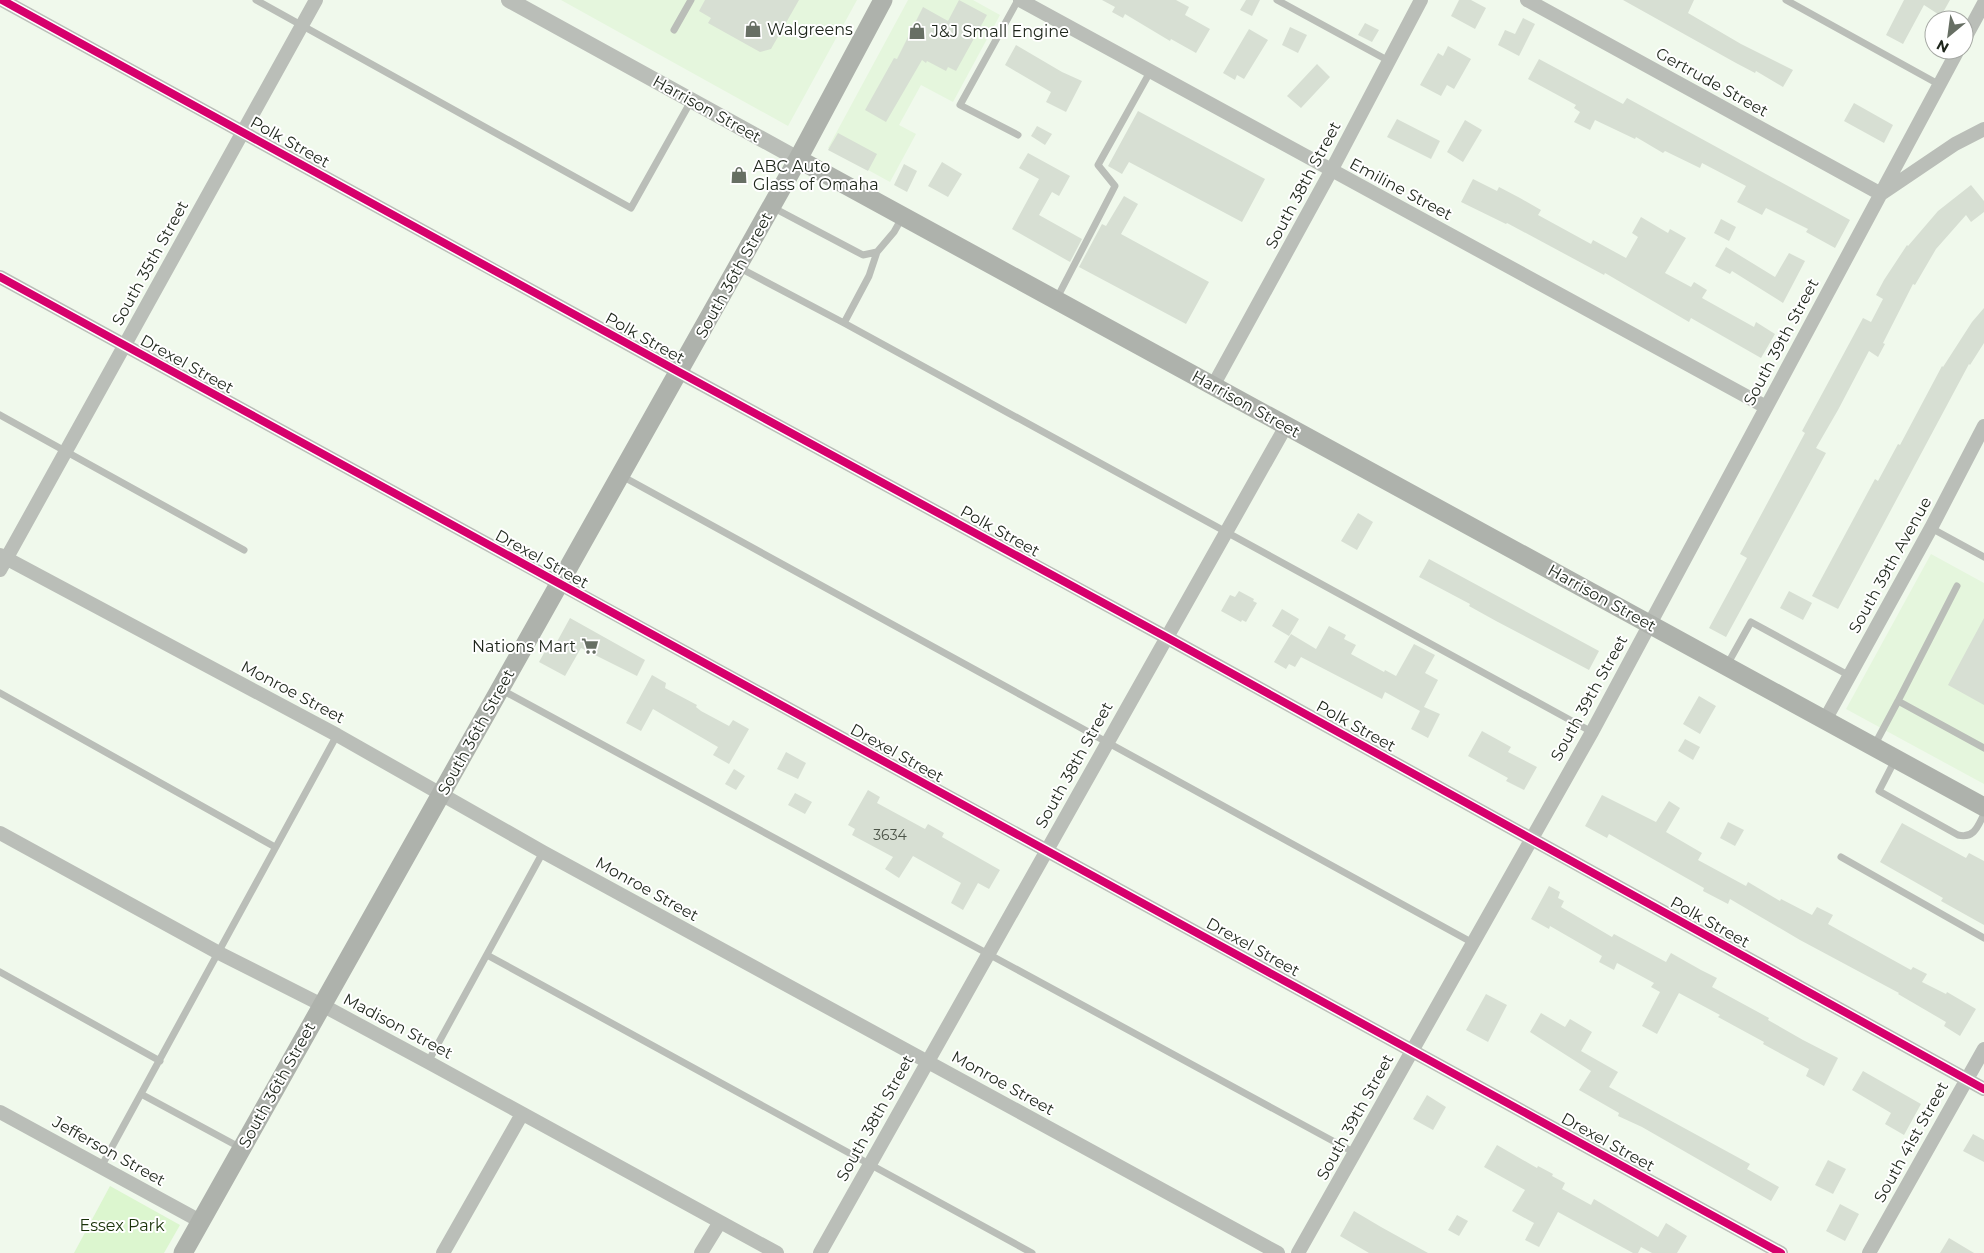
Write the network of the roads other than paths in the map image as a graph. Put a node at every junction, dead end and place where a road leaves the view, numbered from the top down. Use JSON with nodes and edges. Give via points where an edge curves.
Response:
{"nodes":[{"id":1,"x":2,"y":0,"type":"edge"},
{"id":2,"x":256,"y":0,"type":"edge"},
{"id":3,"x":316,"y":0,"type":"edge"},
{"id":4,"x":509,"y":0,"type":"edge"},
{"id":5,"x":691,"y":0,"type":"edge"},
{"id":6,"x":883,"y":0,"type":"edge"},
{"id":7,"x":1019,"y":0,"type":"edge"},
{"id":8,"x":1277,"y":0,"type":"edge"},
{"id":9,"x":1421,"y":0,"type":"edge"},
{"id":10,"x":1527,"y":0,"type":"edge"},
{"id":11,"x":1786,"y":0,"type":"edge"},
{"id":12,"x":1984,"y":3,"type":"edge"},
{"id":13,"x":1974,"y":22,"type":"edge"},
{"id":14,"x":302,"y":26,"type":"junction"},
{"id":15,"x":674,"y":30,"type":"dead end"},
{"id":16,"x":1953,"y":60,"type":"edge"},
{"id":17,"x":1388,"y":61,"type":"junction"},
{"id":18,"x":1150,"y":72,"type":"junction"},
{"id":19,"x":1940,"y":85,"type":"junction"},
{"id":20,"x":691,"y":100,"type":"junction"},
{"id":21,"x":1984,"y":129,"type":"edge"},
{"id":22,"x":244,"y":132,"type":"junction"},
{"id":23,"x":1018,"y":135,"type":"dead end"},
{"id":24,"x":798,"y":159,"type":"junction"},
{"id":25,"x":1331,"y":171,"type":"junction"},
{"id":26,"x":1881,"y":194,"type":"junction"},
{"id":27,"x":772,"y":206,"type":"junction"},
{"id":28,"x":903,"y":216,"type":"junction"},
{"id":29,"x":877,"y":252,"type":"junction"},
{"id":30,"x":738,"y":267,"type":"junction"},
{"id":31,"x":0,"y":277,"type":"edge"},
{"id":32,"x":1056,"y":300,"type":"junction"},
{"id":33,"x":844,"y":323,"type":"junction"},
{"id":34,"x":124,"y":345,"type":"junction"},
{"id":35,"x":679,"y":372,"type":"junction"},
{"id":36,"x":1213,"y":386,"type":"junction"},
{"id":37,"x":1766,"y":407,"type":"junction"},
{"id":38,"x":0,"y":415,"type":"edge"},
{"id":39,"x":1286,"y":426,"type":"junction"},
{"id":40,"x":1984,"y":426,"type":"edge"},
{"id":41,"x":66,"y":451,"type":"junction"},
{"id":42,"x":620,"y":475,"type":"junction"},
{"id":43,"x":1931,"y":528,"type":"junction"},
{"id":44,"x":1225,"y":532,"type":"junction"},
{"id":45,"x":244,"y":550,"type":"dead end"},
{"id":46,"x":1984,"y":557,"type":"edge"},
{"id":47,"x":2,"y":561,"type":"edge"},
{"id":48,"x":559,"y":583,"type":"junction"},
{"id":49,"x":1956,"y":586,"type":"dead end"},
{"id":50,"x":1650,"y":624,"type":"junction"},
{"id":51,"x":1166,"y":637,"type":"junction"},
{"id":52,"x":1727,"y":666,"type":"junction"},
{"id":53,"x":1850,"y":676,"type":"junction"},
{"id":54,"x":500,"y":689,"type":"junction"},
{"id":55,"x":0,"y":693,"type":"edge"},
{"id":56,"x":1898,"y":701,"type":"junction"},
{"id":57,"x":1825,"y":720,"type":"junction"},
{"id":58,"x":1592,"y":732,"type":"junction"},
{"id":59,"x":337,"y":735,"type":"junction"},
{"id":60,"x":1107,"y":742,"type":"junction"},
{"id":61,"x":1874,"y":746,"type":"junction"},
{"id":62,"x":1984,"y":748,"type":"edge"},
{"id":63,"x":1896,"y":758,"type":"junction"},
{"id":64,"x":441,"y":794,"type":"junction"},
{"id":65,"x":1984,"y":807,"type":"edge"},
{"id":66,"x":1984,"y":814,"type":"edge"},
{"id":67,"x":0,"y":833,"type":"edge"},
{"id":68,"x":1532,"y":838,"type":"junction"},
{"id":69,"x":276,"y":847,"type":"junction"},
{"id":70,"x":1046,"y":850,"type":"junction"},
{"id":71,"x":543,"y":852,"type":"junction"},
{"id":72,"x":1841,"y":857,"type":"dead end"},
{"id":73,"x":1984,"y":938,"type":"edge"},
{"id":74,"x":1473,"y":943,"type":"junction"},
{"id":75,"x":219,"y":953,"type":"junction"},
{"id":76,"x":988,"y":954,"type":"junction"},
{"id":77,"x":487,"y":955,"type":"junction"},
{"id":78,"x":0,"y":972,"type":"edge"},
{"id":79,"x":322,"y":1006,"type":"junction"},
{"id":80,"x":1984,"y":1049,"type":"edge"},
{"id":81,"x":1412,"y":1050,"type":"junction"},
{"id":82,"x":160,"y":1061,"type":"junction"},
{"id":83,"x":927,"y":1061,"type":"junction"},
{"id":84,"x":428,"y":1062,"type":"junction"},
{"id":85,"x":1967,"y":1079,"type":"junction"},
{"id":86,"x":1984,"y":1089,"type":"edge"},
{"id":87,"x":141,"y":1094,"type":"junction"},
{"id":88,"x":0,"y":1112,"type":"edge"},
{"id":89,"x":522,"y":1114,"type":"junction"},
{"id":90,"x":242,"y":1148,"type":"junction"},
{"id":91,"x":1355,"y":1152,"type":"junction"},
{"id":92,"x":870,"y":1164,"type":"junction"},
{"id":93,"x":101,"y":1167,"type":"junction"},
{"id":94,"x":200,"y":1221,"type":"junction"},
{"id":95,"x":720,"y":1222,"type":"junction"},
{"id":96,"x":183,"y":1253,"type":"edge"},
{"id":97,"x":443,"y":1253,"type":"edge"},
{"id":98,"x":701,"y":1253,"type":"edge"},
{"id":99,"x":777,"y":1253,"type":"edge"},
{"id":100,"x":820,"y":1253,"type":"edge"},
{"id":101,"x":1032,"y":1253,"type":"edge"},
{"id":102,"x":1278,"y":1253,"type":"edge"},
{"id":103,"x":1298,"y":1253,"type":"edge"},
{"id":104,"x":1782,"y":1253,"type":"edge"},
{"id":105,"x":1869,"y":1253,"type":"edge"}],
"edges":[{"from":1,"to":22,"type":"street","name":"Polk Street"},
{"from":2,"to":14,"type":"lane"},
{"from":3,"to":14,"type":"street","name":"South 35th Street"},
{"from":4,"to":20,"type":"street","name":"Harrison Street"},
{"from":5,"to":15,"type":"lane"},
{"from":6,"to":24,"type":"main road","name":"South 36th Street"},
{"from":7,"to":18,"type":"street","name":"Emiline Street"},
{"from":7,"to":23,"type":"lane","via":[[960,106]]},
{"from":8,"to":17,"type":"lane"},
{"from":9,"to":17,"type":"street","name":"South 38th Street"},
{"from":10,"to":26,"type":"street","name":"Gertrude Street"},
{"from":11,"to":19,"type":"lane"},
{"from":12,"to":13,"type":"street"},
{"from":14,"to":20,"type":"lane","via":[[631,208]]},
{"from":14,"to":22,"type":"street","name":"South 35th Street"},
{"from":16,"to":19,"type":"street","name":"South 39th Street"},
{"from":17,"to":25,"type":"street","name":"South 38th Street"},
{"from":18,"to":25,"type":"street","name":"Emiline Street"},
{"from":18,"to":32,"type":"lane","via":[[1098,164],[1115,186]]},
{"from":19,"to":26,"type":"street","name":"South 39th Street"},
{"from":20,"to":24,"type":"street","name":"Harrison Street"},
{"from":21,"to":26,"type":"street","via":[[1955,144]]},
{"from":22,"to":34,"type":"street","name":"South 35th Street"},
{"from":22,"to":35,"type":"street","name":"Polk Street"},
{"from":24,"to":27,"type":"main road","name":"South 36th Street"},
{"from":24,"to":28,"type":"main road","name":"Harrison Street"},
{"from":25,"to":36,"type":"street","name":"South 38th Street"},
{"from":25,"to":37,"type":"street","name":"Emiline Street"},
{"from":26,"to":37,"type":"street","name":"South 39th Street"},
{"from":27,"to":29,"type":"lane","via":[[863,255]]},
{"from":27,"to":30,"type":"main road","name":"South 36th Street"},
{"from":28,"to":29,"type":"lane"},
{"from":28,"to":32,"type":"main road","name":"Harrison Street"},
{"from":29,"to":33,"type":"lane","via":[[869,276]]},
{"from":30,"to":33,"type":"lane"},
{"from":30,"to":35,"type":"main road","name":"South 36th Street"},
{"from":31,"to":34,"type":"street","name":"Drexel Street"},
{"from":32,"to":36,"type":"main road","name":"Harrison Street"},
{"from":33,"to":44,"type":"lane"},
{"from":34,"to":41,"type":"street","name":"South 35th Street"},
{"from":34,"to":48,"type":"street","name":"Drexel Street"},
{"from":35,"to":42,"type":"main road","name":"South 36th Street"},
{"from":35,"to":51,"type":"street","name":"Polk Street"},
{"from":36,"to":39,"type":"main road","name":"Harrison Street"},
{"from":37,"to":50,"type":"street","name":"South 39th Street"},
{"from":38,"to":41,"type":"lane"},
{"from":39,"to":44,"type":"street","name":"South 38th Street"},
{"from":39,"to":50,"type":"main road","name":"Harrison Street"},
{"from":40,"to":43,"type":"street","name":"South 39th Avenue"},
{"from":41,"to":45,"type":"lane"},
{"from":41,"to":47,"type":"street","name":"South 35th Street"},
{"from":42,"to":48,"type":"main road","name":"South 36th Street"},
{"from":42,"to":60,"type":"lane"},
{"from":43,"to":46,"type":"lane"},
{"from":43,"to":53,"type":"street","name":"South 39th Avenue"},
{"from":44,"to":51,"type":"street","name":"South 38th Street"},
{"from":44,"to":58,"type":"lane"},
{"from":47,"to":59,"type":"street","name":"Monroe Street"},
{"from":48,"to":54,"type":"main road","name":"South 36th Street"},
{"from":48,"to":70,"type":"street","name":"Drexel Street"},
{"from":49,"to":56,"type":"lane"},
{"from":50,"to":52,"type":"main road","name":"Harrison Street"},
{"from":50,"to":58,"type":"street","name":"South 39th Street"},
{"from":51,"to":60,"type":"street","name":"South 38th Street"},
{"from":51,"to":68,"type":"street","name":"Polk Street"},
{"from":52,"to":53,"type":"lane","via":[[1751,622]]},
{"from":52,"to":57,"type":"main road","name":"Harrison Street"},
{"from":53,"to":57,"type":"street","name":"South 39th Avenue"},
{"from":54,"to":64,"type":"main road","name":"South 36th Street"},
{"from":54,"to":76,"type":"lane"},
{"from":55,"to":69,"type":"lane"},
{"from":56,"to":61,"type":"lane"},
{"from":56,"to":62,"type":"lane"},
{"from":57,"to":61,"type":"main road","name":"Harrison Street"},
{"from":58,"to":68,"type":"street","name":"South 39th Street"},
{"from":59,"to":64,"type":"street","name":"Monroe Street"},
{"from":59,"to":69,"type":"lane"},
{"from":60,"to":70,"type":"street","name":"South 38th Street"},
{"from":60,"to":74,"type":"lane"},
{"from":61,"to":63,"type":"main road","name":"Harrison Street"},
{"from":63,"to":65,"type":"main road","name":"Harrison Street"},
{"from":63,"to":66,"type":"lane","via":[[1879,791],[1958,836],[1964,837],[1975,831]]},
{"from":64,"to":71,"type":"street","name":"Monroe Street"},
{"from":64,"to":79,"type":"main road","name":"South 36th Street"},
{"from":67,"to":75,"type":"street","name":"Madison Street"},
{"from":68,"to":74,"type":"street","name":"South 39th Street"},
{"from":68,"to":85,"type":"street","name":"Polk Street"},
{"from":69,"to":75,"type":"lane"},
{"from":70,"to":76,"type":"street","name":"South 38th Street"},
{"from":70,"to":81,"type":"street","name":"Drexel Street"},
{"from":71,"to":77,"type":"lane"},
{"from":71,"to":83,"type":"street","name":"Monroe Street"},
{"from":72,"to":73,"type":"lane"},
{"from":74,"to":81,"type":"street","name":"South 39th Street"},
{"from":75,"to":79,"type":"street","name":"Madison Street"},
{"from":75,"to":82,"type":"lane"},
{"from":76,"to":83,"type":"street","name":"South 38th Street"},
{"from":76,"to":91,"type":"lane"},
{"from":77,"to":84,"type":"lane"},
{"from":77,"to":92,"type":"lane"},
{"from":78,"to":82,"type":"lane"},
{"from":79,"to":84,"type":"street","name":"Madison Street"},
{"from":79,"to":90,"type":"main road","name":"South 36th Street"},
{"from":80,"to":85,"type":"street","name":"South 41st Street"},
{"from":81,"to":91,"type":"street","name":"South 39th Street"},
{"from":81,"to":104,"type":"street","name":"Drexel Street"},
{"from":82,"to":87,"type":"lane"},
{"from":83,"to":92,"type":"street","name":"South 38th Street"},
{"from":83,"to":102,"type":"street","name":"Monroe Street"},
{"from":84,"to":89,"type":"street","name":"Madison Street"},
{"from":85,"to":86,"type":"street","name":"Polk Street"},
{"from":85,"to":105,"type":"street","name":"South 41st Street"},
{"from":87,"to":90,"type":"lane"},
{"from":87,"to":93,"type":"lane"},
{"from":88,"to":93,"type":"street","name":"Jefferson Street"},
{"from":89,"to":95,"type":"street","name":"Madison Street"},
{"from":89,"to":97,"type":"street"},
{"from":90,"to":94,"type":"main road","name":"South 36th Street"},
{"from":91,"to":103,"type":"street","name":"South 39th Street"},
{"from":92,"to":100,"type":"street","name":"South 38th Street"},
{"from":92,"to":101,"type":"lane"},
{"from":93,"to":94,"type":"street","name":"Jefferson Street"},
{"from":94,"to":96,"type":"main road","name":"South 36th Street"},
{"from":95,"to":98,"type":"street"},
{"from":95,"to":99,"type":"street","name":"Madison Street"}]}
